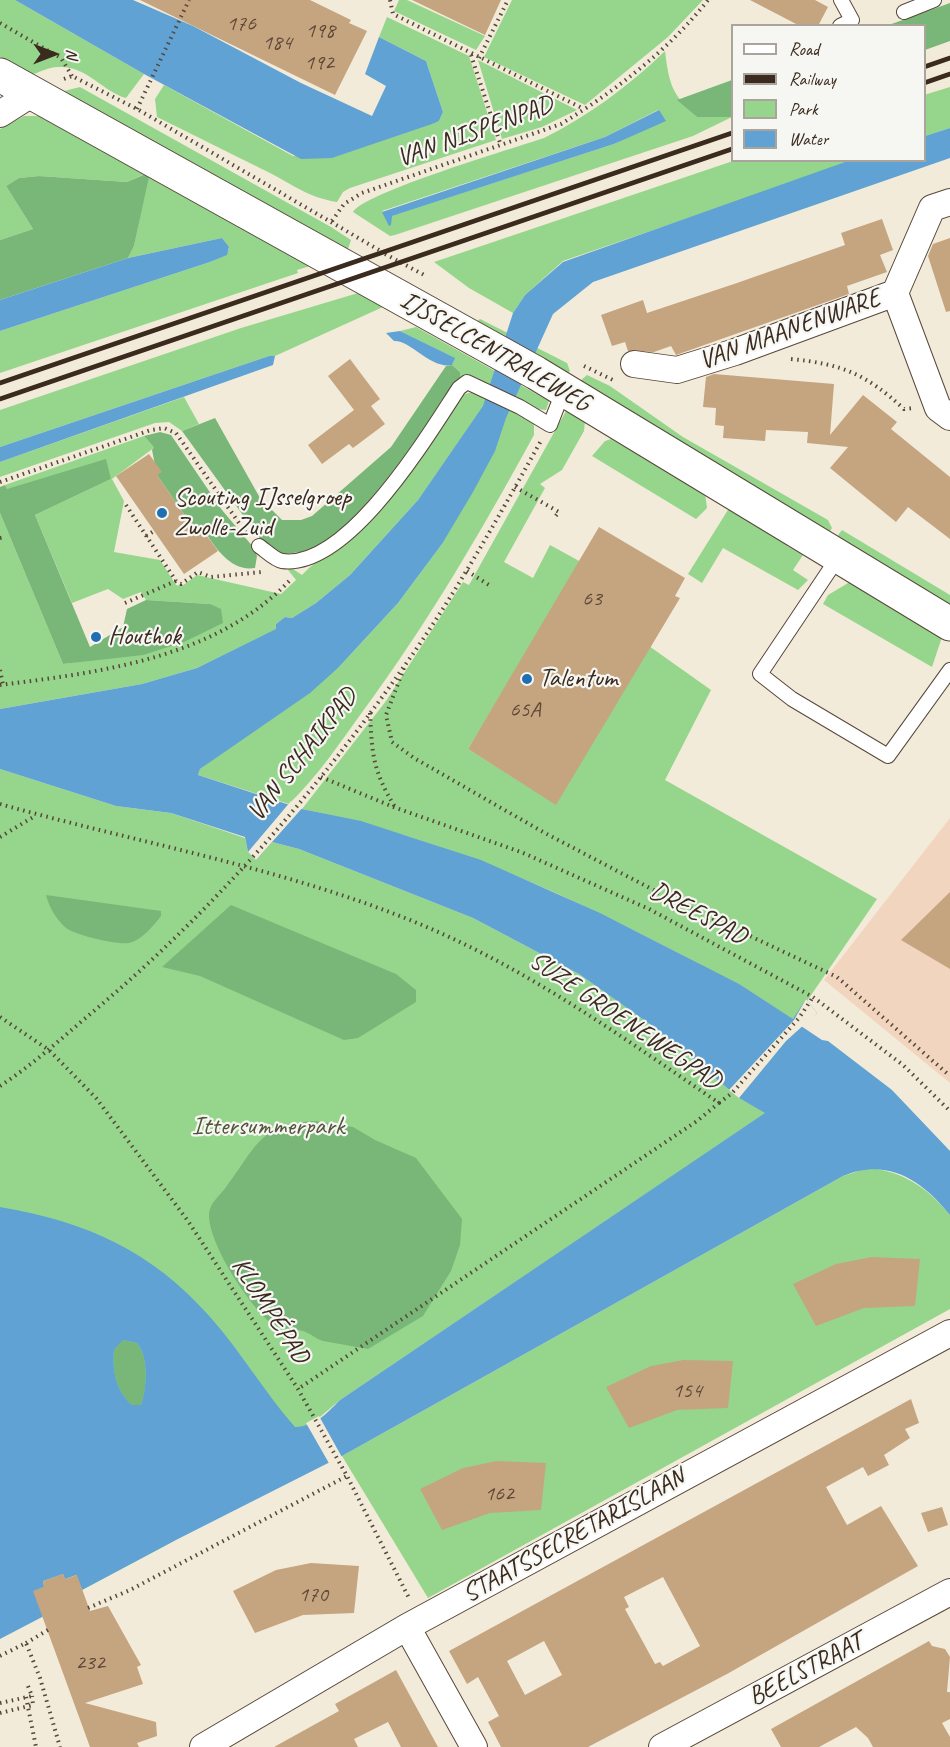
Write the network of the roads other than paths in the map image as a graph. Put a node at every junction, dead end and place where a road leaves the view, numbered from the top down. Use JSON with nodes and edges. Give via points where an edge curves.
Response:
{"nodes":[{"id":1,"x":841,"y":0,"type":"edge"},
{"id":2,"x":934,"y":0,"type":"edge"},
{"id":3,"x":903,"y":12,"type":"dead end"},
{"id":4,"x":844,"y":24,"type":"edge"},
{"id":5,"x":0,"y":75,"type":"edge"},
{"id":6,"x":33,"y":93,"type":"junction"},
{"id":7,"x":0,"y":114,"type":"edge"},
{"id":8,"x":950,"y":201,"type":"edge"},
{"id":9,"x":895,"y":293,"type":"junction"},
{"id":10,"x":634,"y":364,"type":"dead end"},
{"id":11,"x":550,"y":381,"type":"junction"},
{"id":12,"x":946,"y":409,"type":"edge"},
{"id":13,"x":259,"y":546,"type":"road end"},
{"id":14,"x":839,"y":556,"type":"junction"},
{"id":15,"x":950,"y":624,"type":"edge"},
{"id":16,"x":950,"y":670,"type":"edge"},
{"id":17,"x":950,"y":1333,"type":"edge"},
{"id":18,"x":950,"y":1592,"type":"edge"},
{"id":19,"x":414,"y":1623,"type":"junction"},
{"id":20,"x":203,"y":1747,"type":"edge"},
{"id":21,"x":474,"y":1747,"type":"edge"},
{"id":22,"x":662,"y":1747,"type":"edge"}],
"edges":[{"from":1,"to":4,"type":"lane","via":[[852,20]]},
{"from":2,"to":3,"type":"lane"},
{"from":5,"to":6,"type":"street","name":"IJSSELCENTRALEWEG"},
{"from":6,"to":7,"type":"street"},
{"from":6,"to":11,"type":"street","name":"IJSSELCENTRALEWEG"},
{"from":8,"to":9,"type":"street","via":[[932,208]]},
{"from":9,"to":10,"type":"street","name":"VAN MAANENWARE","via":[[677,370]]},
{"from":9,"to":12,"type":"street","name":"VAN MAANENWARE"},
{"from":11,"to":13,"type":"lane","via":[[550,425],[467,382],[459,388],[420,449],[351,531],[311,557],[281,561]]},
{"from":11,"to":14,"type":"street","name":"IJSSELCENTRALEWEG"},
{"from":14,"to":15,"type":"street","name":"IJSSELCENTRALEWEG"},
{"from":14,"to":16,"type":"lane","via":[[760,674],[792,699],[888,756]]},
{"from":17,"to":19,"type":"street","name":"STAATSSECRETARISLAAN"},
{"from":18,"to":22,"type":"street","name":"BEELSTRAAT"},
{"from":19,"to":20,"type":"street","name":"STAATSSECRETARISLAAN"},
{"from":19,"to":21,"type":"street"}]}
